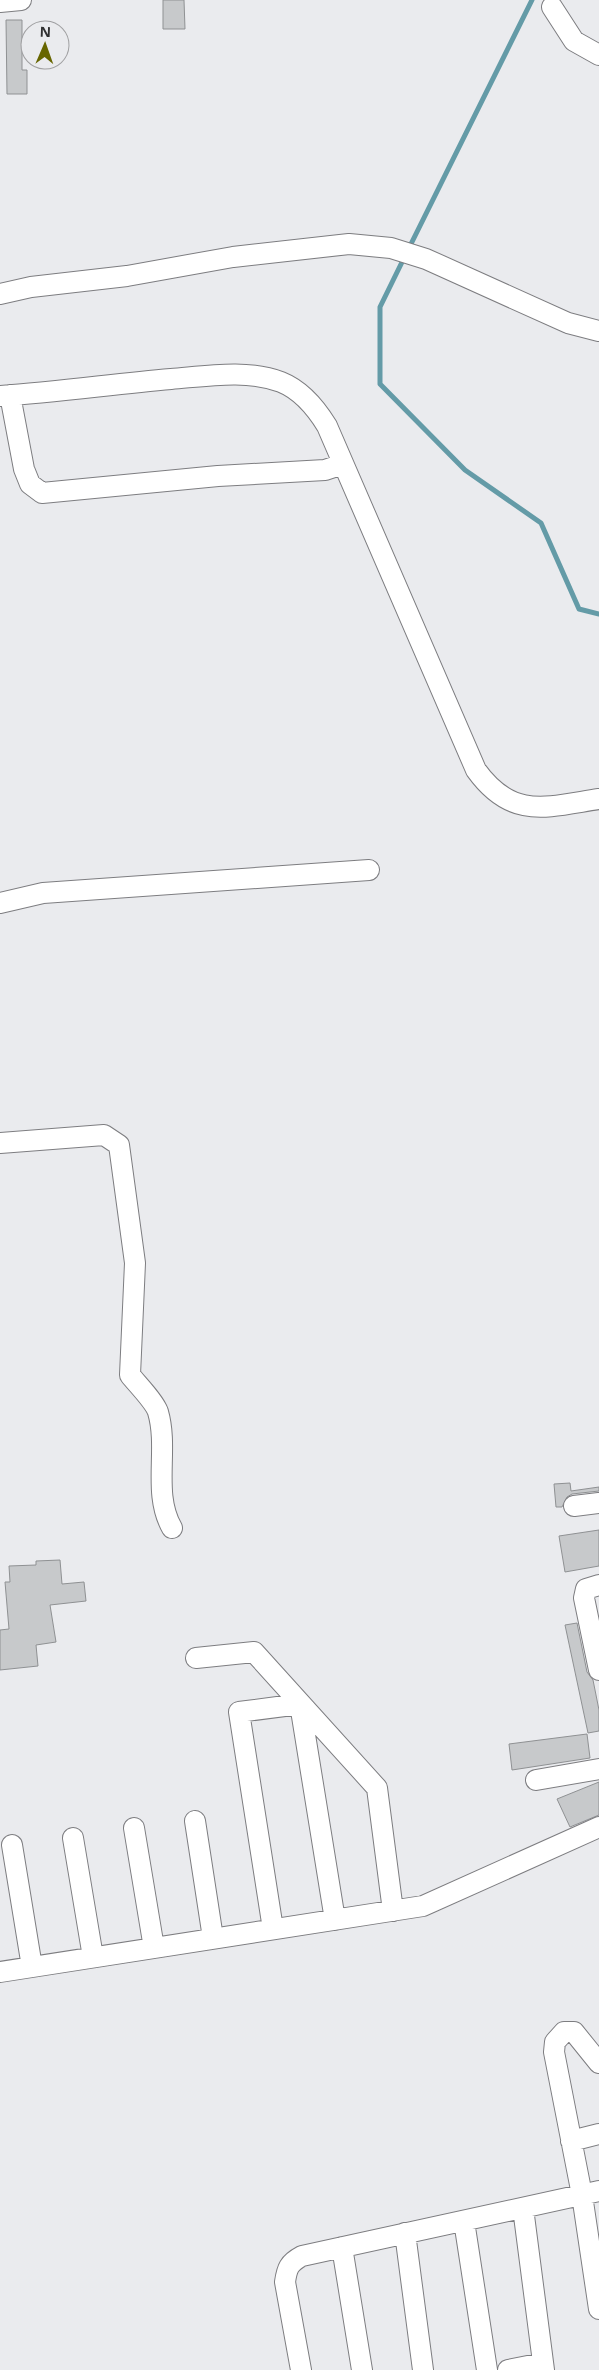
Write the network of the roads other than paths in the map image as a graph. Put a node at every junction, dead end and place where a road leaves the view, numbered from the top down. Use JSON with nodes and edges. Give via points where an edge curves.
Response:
{"nodes":[{"id":1,"x":21,"y":0,"type":"edge"},
{"id":2,"x":0,"y":2,"type":"edge"},
{"id":3,"x":552,"y":6,"type":"dead end"},
{"id":4,"x":599,"y":55,"type":"edge"},
{"id":5,"x":0,"y":294,"type":"edge"},
{"id":6,"x":599,"y":331,"type":"edge"},
{"id":7,"x":5,"y":395,"type":"edge"},
{"id":8,"x":343,"y":464,"type":"junction"},
{"id":9,"x":599,"y":799,"type":"edge"},
{"id":10,"x":369,"y":870,"type":"dead end"},
{"id":11,"x":0,"y":903,"type":"edge"},
{"id":12,"x":0,"y":1143,"type":"edge"},
{"id":13,"x":599,"y":1503,"type":"edge"},
{"id":14,"x":574,"y":1506,"type":"dead end"},
{"id":15,"x":172,"y":1528,"type":"dead end"},
{"id":16,"x":599,"y":1585,"type":"edge"},
{"id":17,"x":596,"y":1644,"type":"edge"},
{"id":18,"x":196,"y":1658,"type":"dead end"},
{"id":19,"x":599,"y":1670,"type":"edge"},
{"id":20,"x":300,"y":1704,"type":"junction"},
{"id":21,"x":599,"y":1769,"type":"edge"},
{"id":22,"x":536,"y":1780,"type":"dead end"},
{"id":23,"x":195,"y":1821,"type":"dead end"},
{"id":24,"x":599,"y":1827,"type":"edge"},
{"id":25,"x":134,"y":1828,"type":"dead end"},
{"id":26,"x":73,"y":1838,"type":"dead end"},
{"id":27,"x":12,"y":1845,"type":"dead end"},
{"id":28,"x":393,"y":1911,"type":"junction"},
{"id":29,"x":335,"y":1920,"type":"junction"},
{"id":30,"x":273,"y":1929,"type":"junction"},
{"id":31,"x":213,"y":1938,"type":"junction"},
{"id":32,"x":154,"y":1948,"type":"junction"},
{"id":33,"x":93,"y":1958,"type":"junction"},
{"id":34,"x":32,"y":1967,"type":"junction"},
{"id":35,"x":0,"y":1972,"type":"edge"},
{"id":36,"x":599,"y":2062,"type":"edge"},
{"id":37,"x":599,"y":2134,"type":"edge"},
{"id":38,"x":571,"y":2141,"type":"junction"},
{"id":39,"x":590,"y":2193,"type":"edge"},
{"id":40,"x":523,"y":2208,"type":"junction"},
{"id":41,"x":464,"y":2221,"type":"junction"},
{"id":42,"x":405,"y":2234,"type":"junction"},
{"id":43,"x":342,"y":2247,"type":"junction"},
{"id":44,"x":599,"y":2309,"type":"edge"},
{"id":45,"x":543,"y":2366,"type":"edge"},
{"id":46,"x":301,"y":2370,"type":"edge"},
{"id":47,"x":362,"y":2370,"type":"edge"},
{"id":48,"x":423,"y":2370,"type":"edge"},
{"id":49,"x":487,"y":2370,"type":"edge"},
{"id":50,"x":508,"y":2370,"type":"edge"}],
"edges":[{"from":1,"to":2,"type":"street"},
{"from":3,"to":4,"type":"street","via":[[574,41]]},
{"from":5,"to":6,"type":"street","via":[[233,257],[350,244],[392,248],[426,259],[568,323]]},
{"from":7,"to":8,"type":"street","via":[[198,376],[271,378],[294,389],[318,413]]},
{"from":7,"to":8,"type":"street","via":[[24,469],[30,484],[42,493],[325,470]]},
{"from":8,"to":9,"type":"street","via":[[476,770],[489,788],[511,802],[531,807]]},
{"from":10,"to":11,"type":"street","via":[[43,893]]},
{"from":12,"to":15,"type":"street","via":[[104,1135],[119,1146],[135,1263],[130,1375],[158,1411],[163,1505]]},
{"from":13,"to":14,"type":"street"},
{"from":16,"to":17,"type":"street","via":[[586,1590],[584,1598]]},
{"from":17,"to":19,"type":"street"},
{"from":18,"to":20,"type":"street","via":[[254,1652]]},
{"from":20,"to":28,"type":"street","via":[[377,1788]]},
{"from":20,"to":29,"type":"street"},
{"from":20,"to":30,"type":"street","via":[[239,1712]]},
{"from":21,"to":22,"type":"street"},
{"from":23,"to":31,"type":"street"},
{"from":24,"to":28,"type":"street","via":[[423,1906]]},
{"from":25,"to":32,"type":"street"},
{"from":26,"to":33,"type":"street"},
{"from":27,"to":34,"type":"street"},
{"from":28,"to":29,"type":"street"},
{"from":29,"to":30,"type":"street"},
{"from":30,"to":31,"type":"street"},
{"from":31,"to":32,"type":"street"},
{"from":32,"to":33,"type":"street"},
{"from":33,"to":34,"type":"street"},
{"from":34,"to":35,"type":"street"},
{"from":36,"to":38,"type":"street","via":[[574,2032],[564,2032],[555,2042],[554,2052]]},
{"from":37,"to":38,"type":"street"},
{"from":38,"to":39,"type":"street"},
{"from":39,"to":40,"type":"street"},
{"from":39,"to":44,"type":"street"},
{"from":40,"to":41,"type":"street"},
{"from":40,"to":45,"type":"street"},
{"from":41,"to":42,"type":"street"},
{"from":41,"to":49,"type":"street"},
{"from":42,"to":43,"type":"street"},
{"from":42,"to":48,"type":"street"},
{"from":43,"to":46,"type":"street","via":[[302,2256],[291,2262],[287,2269],[285,2282]]},
{"from":43,"to":47,"type":"street"},
{"from":45,"to":50,"type":"street"}]}
